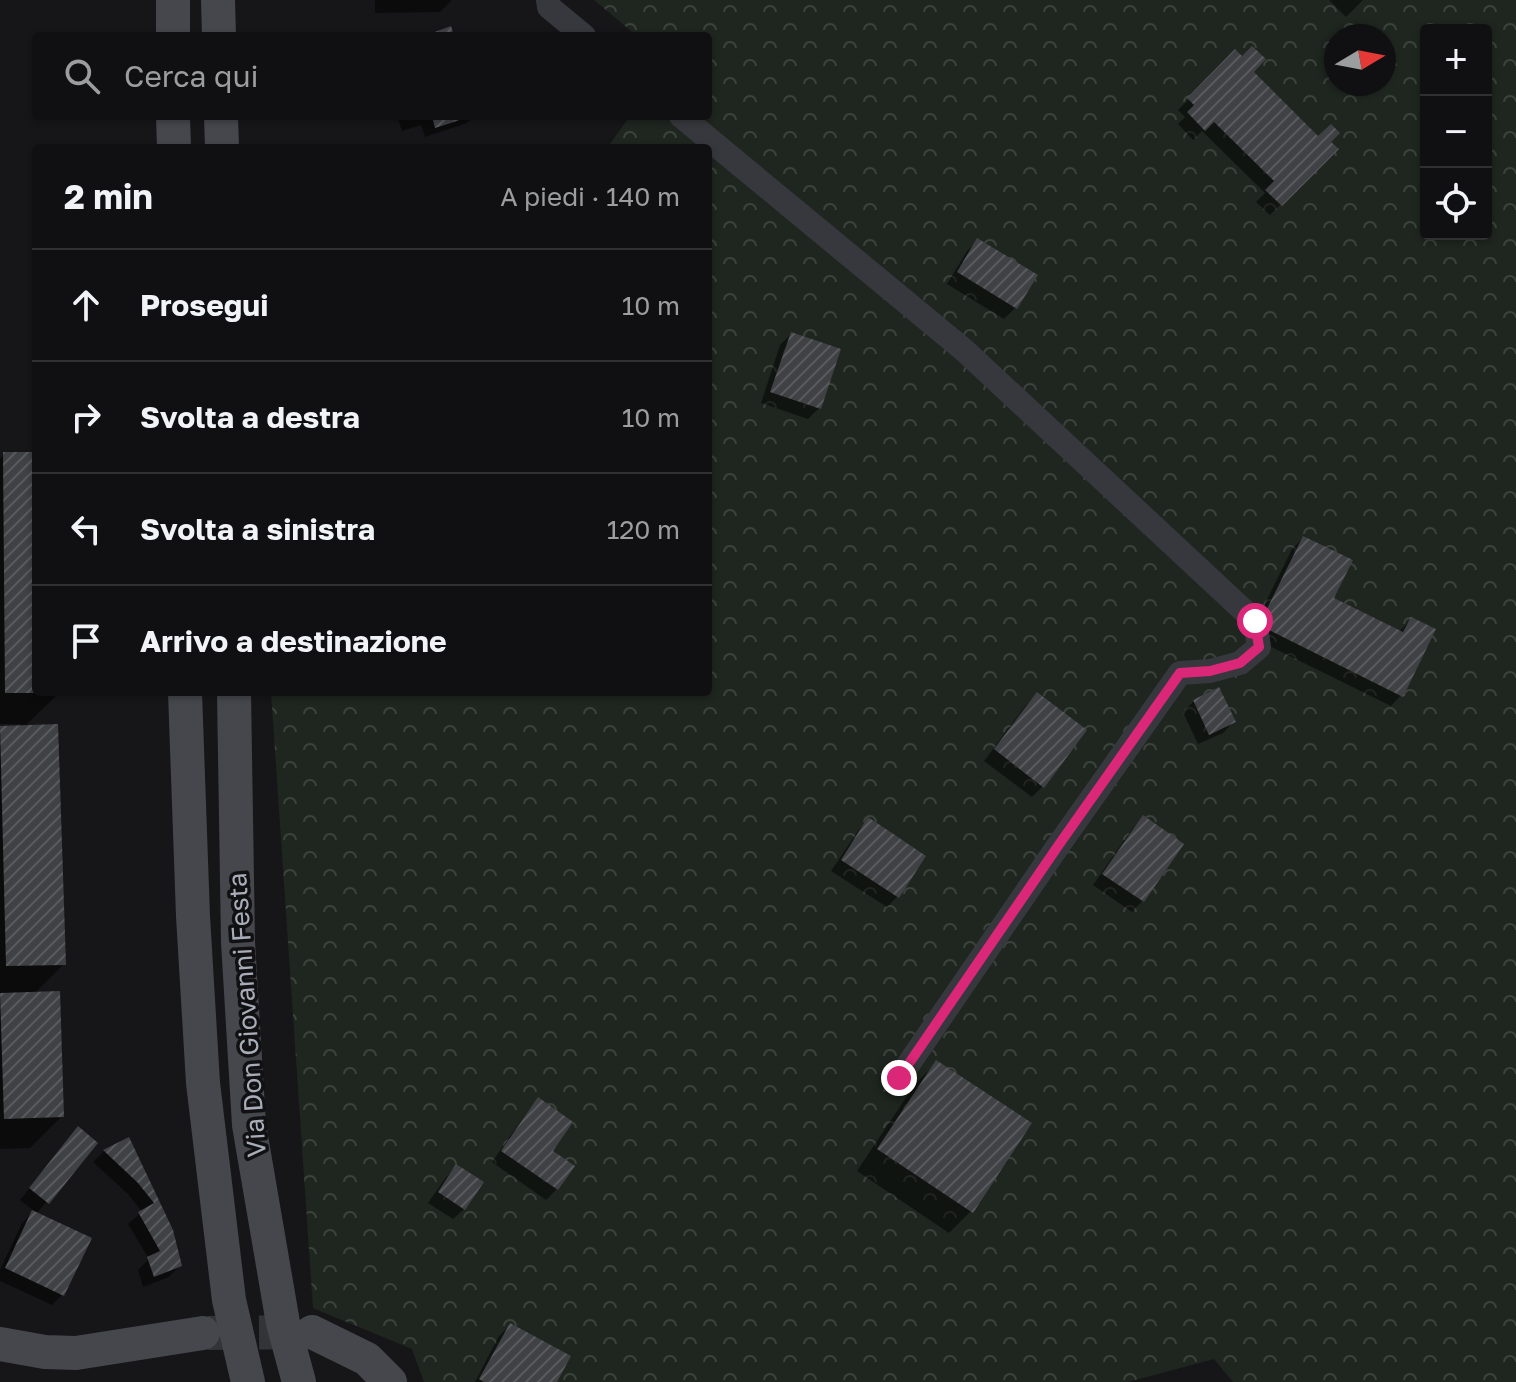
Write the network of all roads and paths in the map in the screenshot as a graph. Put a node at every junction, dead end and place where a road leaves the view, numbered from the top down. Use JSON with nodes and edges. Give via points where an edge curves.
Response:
{"nodes":[{"id":1,"x":173,"y":0,"type":"edge"},
{"id":2,"x":218,"y":0,"type":"edge"},
{"id":3,"x":548,"y":0,"type":"edge"},
{"id":4,"x":173,"y":32,"type":"edge"},
{"id":5,"x":219,"y":32,"type":"edge"},
{"id":6,"x":579,"y":32,"type":"edge"},
{"id":7,"x":173,"y":120,"type":"edge"},
{"id":8,"x":221,"y":120,"type":"edge"},
{"id":9,"x":686,"y":120,"type":"edge"},
{"id":10,"x":174,"y":144,"type":"edge"},
{"id":11,"x":222,"y":144,"type":"edge"},
{"id":12,"x":185,"y":696,"type":"edge"},
{"id":13,"x":234,"y":696,"type":"edge"},
{"id":14,"x":899,"y":1078,"type":"dead end"},
{"id":15,"x":312,"y":1332,"type":"tunnel mouth"},
{"id":16,"x":203,"y":1333,"type":"tunnel mouth"},
{"id":17,"x":0,"y":1344,"type":"edge"},
{"id":18,"x":248,"y":1382,"type":"edge"},
{"id":19,"x":299,"y":1382,"type":"edge"},
{"id":20,"x":390,"y":1382,"type":"edge"}],
"edges":[{"from":1,"to":4,"type":"main road"},
{"from":2,"to":5,"type":"main road"},
{"from":3,"to":6,"type":"street","via":[[549,7]]},
{"from":7,"to":10,"type":"main road"},
{"from":8,"to":11,"type":"main road"},
{"from":9,"to":14,"type":"street","via":[[964,350],[1255,621],[1259,647],[1240,663],[1180,673]]},
{"from":12,"to":18,"type":"main road","name":"Via Don Giovanni Festa","via":[[203,1083],[229,1300]]},
{"from":13,"to":19,"type":"main road","name":"Via Don Giovanni Festa","via":[[238,942],[249,1125],[283,1323]]},
{"from":15,"to":20,"type":"main road","via":[[367,1359]]},
{"from":16,"to":17,"type":"main road","via":[[76,1353]]}]}
